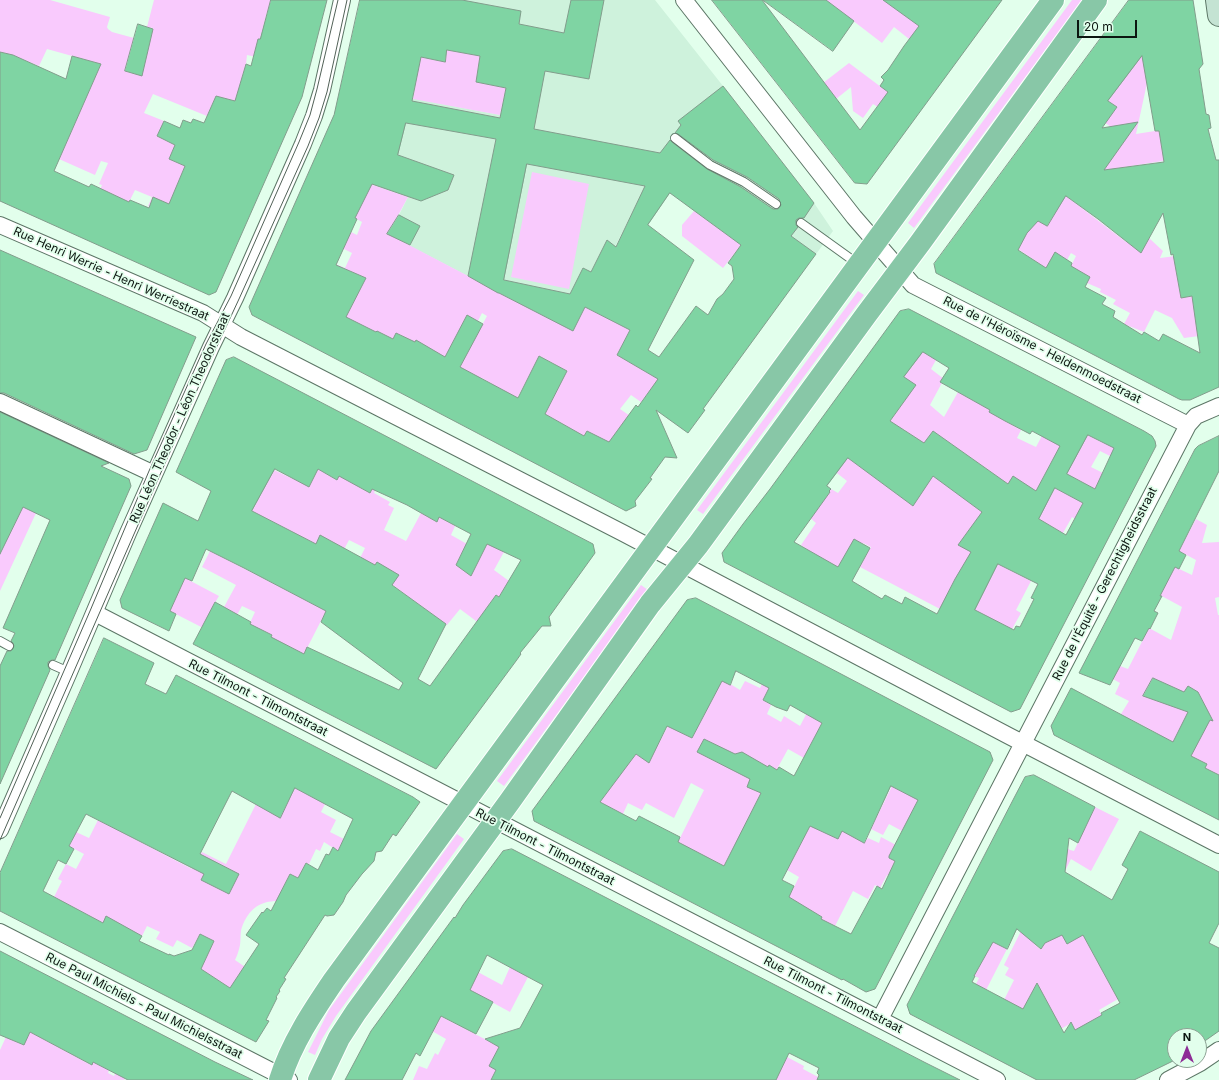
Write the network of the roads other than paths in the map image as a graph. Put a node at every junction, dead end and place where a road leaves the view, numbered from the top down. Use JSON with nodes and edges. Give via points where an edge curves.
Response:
{"nodes":[{"id":1,"x":342,"y":0,"type":"edge"},
{"id":2,"x":684,"y":0,"type":"edge"},
{"id":3,"x":1053,"y":0,"type":"edge"},
{"id":4,"x":1096,"y":0,"type":"edge"},
{"id":5,"x":1217,"y":0,"type":"edge"},
{"id":6,"x":1219,"y":15,"type":"edge"},
{"id":7,"x":675,"y":138,"type":"dead end"},
{"id":8,"x":776,"y":204,"type":"dead end"},
{"id":9,"x":801,"y":223,"type":"dead end"},
{"id":10,"x":0,"y":225,"type":"edge"},
{"id":11,"x":875,"y":242,"type":"junction"},
{"id":12,"x":859,"y":264,"type":"junction"},
{"id":13,"x":900,"y":270,"type":"junction"},
{"id":14,"x":222,"y":325,"type":"junction"},
{"id":15,"x":0,"y":402,"type":"edge"},
{"id":16,"x":1219,"y":406,"type":"edge"},
{"id":17,"x":1188,"y":425,"type":"junction"},
{"id":18,"x":154,"y":474,"type":"junction"},
{"id":19,"x":650,"y":548,"type":"junction"},
{"id":20,"x":682,"y":564,"type":"junction"},
{"id":21,"x":94,"y":613,"type":"junction"},
{"id":22,"x":0,"y":641,"type":"edge"},
{"id":23,"x":9,"y":646,"type":"dead end"},
{"id":24,"x":53,"y":665,"type":"dead end"},
{"id":25,"x":69,"y":672,"type":"junction"},
{"id":26,"x":1022,"y":743,"type":"junction"},
{"id":27,"x":462,"y":804,"type":"junction"},
{"id":28,"x":495,"y":821,"type":"junction"},
{"id":29,"x":0,"y":830,"type":"edge"},
{"id":30,"x":1219,"y":845,"type":"edge"},
{"id":31,"x":0,"y":932,"type":"edge"},
{"id":32,"x":880,"y":1019,"type":"junction"},
{"id":33,"x":1219,"y":1050,"type":"edge"},
{"id":34,"x":283,"y":1079,"type":"edge"},
{"id":35,"x":319,"y":1080,"type":"edge"},
{"id":36,"x":997,"y":1080,"type":"edge"},
{"id":37,"x":1168,"y":1080,"type":"edge"}],
"edges":[{"from":1,"to":14,"type":"street","name":"Rue Léon Theodor - Léon Theodorstraat","via":[[314,116]]},
{"from":2,"to":11,"type":"street","name":"Rue de l'Héroïsme - Heldenmoedstraat"},
{"from":3,"to":11,"type":"main road"},
{"from":4,"to":13,"type":"main road"},
{"from":5,"to":6,"type":"street"},
{"from":7,"to":8,"type":"lane","via":[[710,165],[744,182]]},
{"from":9,"to":12,"type":"lane"},
{"from":10,"to":14,"type":"street","name":"Rue Henri Werrie - Henri Werriestraat","via":[[196,310]]},
{"from":11,"to":12,"type":"main road"},
{"from":11,"to":13,"type":"street","name":"Rue de l'Héroïsme - Heldenmoedstraat"},
{"from":12,"to":19,"type":"main road"},
{"from":13,"to":17,"type":"street","name":"Rue de l'Héroïsme - Heldenmoedstraat","via":[[913,284],[923,290]]},
{"from":13,"to":20,"type":"main road"},
{"from":14,"to":18,"type":"street","name":"Rue Léon Theodor - Léon Theodorstraat"},
{"from":14,"to":19,"type":"street","name":"Rue Henri Werrie - Henri Werriestraat"},
{"from":15,"to":18,"type":"street"},
{"from":16,"to":17,"type":"street","via":[[1196,416]]},
{"from":17,"to":26,"type":"street","name":"Rue de l'Équité - Gerechtigheidsstraat"},
{"from":18,"to":21,"type":"street","name":"Rue Léon Theodor - Léon Theodorstraat"},
{"from":19,"to":20,"type":"street","name":"Rue Henri Werrie - Henri Werriestraat"},
{"from":19,"to":27,"type":"main road"},
{"from":20,"to":26,"type":"street","name":"Rue Henri Werrie - Henri Werriestraat"},
{"from":20,"to":28,"type":"main road","via":[[650,604]]},
{"from":21,"to":25,"type":"street","name":"Rue Léon Theodor - Léon Theodorstraat"},
{"from":21,"to":27,"type":"street","name":"Rue Tilmont - Tilmontstraat"},
{"from":22,"to":23,"type":"lane"},
{"from":24,"to":25,"type":"lane"},
{"from":25,"to":29,"type":"street","name":"Rue Léon Theodor - Léon Theodorstraat"},
{"from":26,"to":30,"type":"street","name":"Rue Henri Werrie - Henri Werriestraat"},
{"from":26,"to":32,"type":"street","name":"Rue de l'Équité - Gerechtigheidsstraat"},
{"from":27,"to":28,"type":"street","name":"Rue Tilmont - Tilmontstraat"},
{"from":27,"to":34,"type":"main road","via":[[316,1006],[293,1048]]},
{"from":28,"to":32,"type":"street","name":"Rue Tilmont - Tilmontstraat"},
{"from":28,"to":35,"type":"main road","via":[[343,1031]]},
{"from":31,"to":34,"type":"street","name":"Rue Paul Michiels - Paul Michielsstraat"},
{"from":32,"to":36,"type":"street","name":"Rue Tilmont - Tilmontstraat"},
{"from":33,"to":37,"type":"street"}]}
